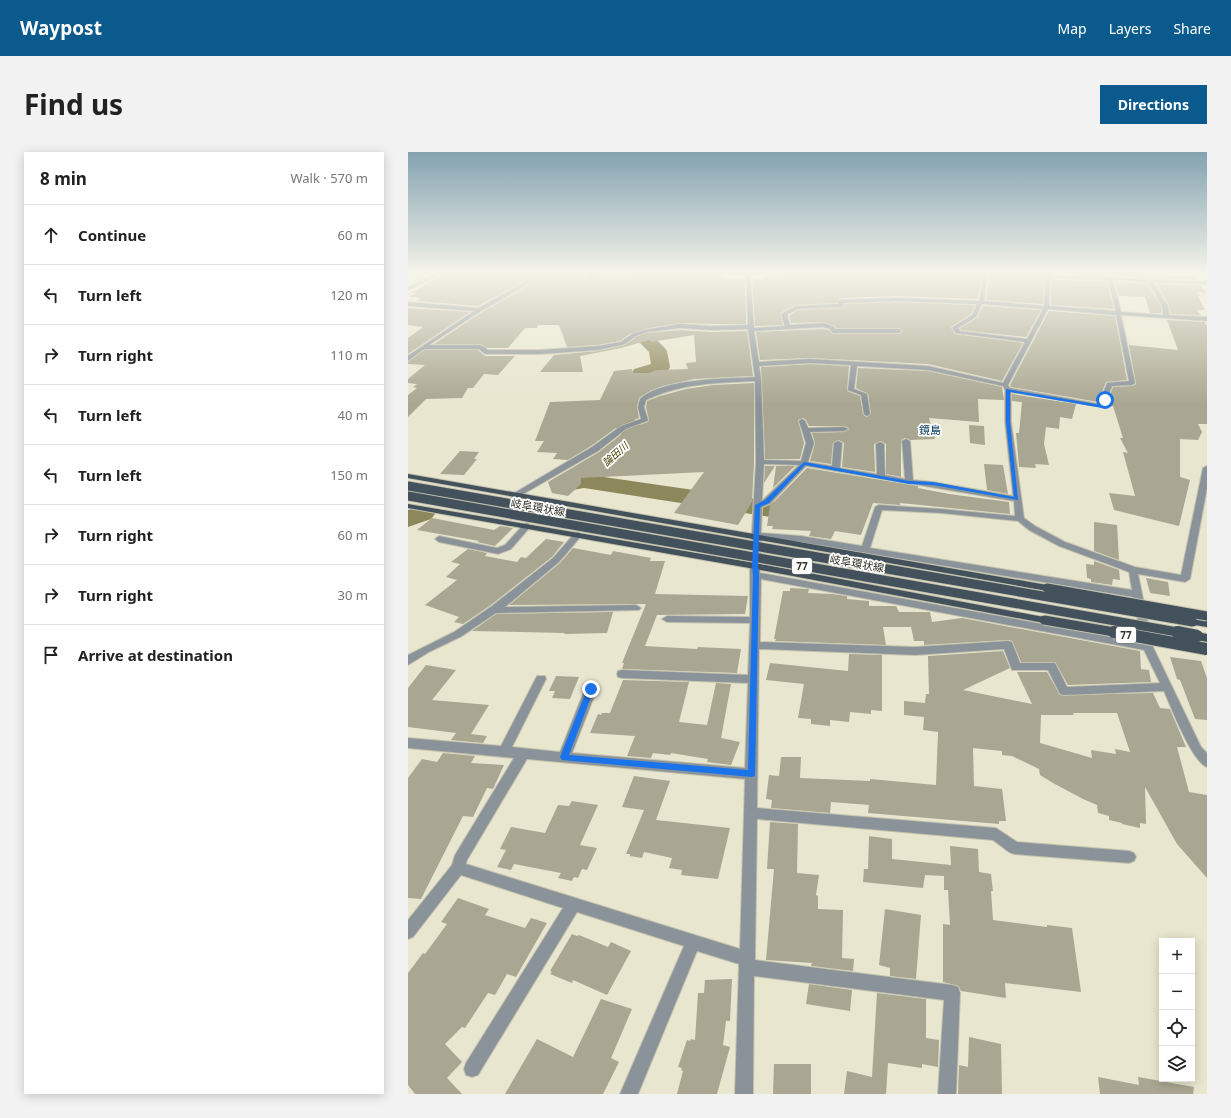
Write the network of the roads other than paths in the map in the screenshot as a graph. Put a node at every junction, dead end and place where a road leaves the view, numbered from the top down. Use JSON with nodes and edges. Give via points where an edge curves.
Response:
{"nodes":[{"id":1,"x":470,"y":316,"type":"edge"},
{"id":2,"x":750,"y":316,"type":"edge"},
{"id":3,"x":785,"y":316,"type":"edge"},
{"id":4,"x":974,"y":316,"type":"edge"},
{"id":5,"x":1042,"y":316,"type":"edge"},
{"id":6,"x":1118,"y":316,"type":"edge"},
{"id":7,"x":1166,"y":316,"type":"edge"},
{"id":8,"x":1207,"y":319,"type":"edge"},
{"id":9,"x":788,"y":327,"type":"junction"},
{"id":10,"x":751,"y":328,"type":"junction"},
{"id":11,"x":899,"y":331,"type":"dead end"},
{"id":12,"x":1030,"y":341,"type":"junction"},
{"id":13,"x":423,"y":347,"type":"junction"},
{"id":14,"x":408,"y":359,"type":"edge"},
{"id":15,"x":854,"y":363,"type":"junction"},
{"id":16,"x":756,"y":364,"type":"junction"},
{"id":17,"x":758,"y":379,"type":"junction"},
{"id":18,"x":1006,"y":388,"type":"junction"},
{"id":19,"x":867,"y":414,"type":"dead end"},
{"id":20,"x":802,"y":422,"type":"dead end"},
{"id":21,"x":844,"y":429,"type":"dead end"},
{"id":22,"x":805,"y":430,"type":"junction"},
{"id":23,"x":906,"y":442,"type":"dead end"},
{"id":24,"x":838,"y":443,"type":"dead end"},
{"id":25,"x":880,"y":444,"type":"dead end"},
{"id":26,"x":760,"y":462,"type":"junction"},
{"id":27,"x":804,"y":464,"type":"junction"},
{"id":28,"x":1207,"y":468,"type":"edge"},
{"id":29,"x":836,"y":469,"type":"junction"},
{"id":30,"x":408,"y":476,"type":"edge"},
{"id":31,"x":881,"y":477,"type":"junction"},
{"id":32,"x":909,"y":482,"type":"junction"},
{"id":33,"x":408,"y":486,"type":"edge"},
{"id":34,"x":515,"y":495,"type":"junction"},
{"id":35,"x":408,"y":496,"type":"edge"},
{"id":36,"x":1016,"y":499,"type":"junction"},
{"id":37,"x":758,"y":505,"type":"junction"},
{"id":38,"x":408,"y":506,"type":"edge"},
{"id":39,"x":1020,"y":519,"type":"junction"},
{"id":40,"x":528,"y":526,"type":"junction"},
{"id":41,"x":578,"y":535,"type":"junction"},
{"id":42,"x":756,"y":536,"type":"junction"},
{"id":43,"x":439,"y":539,"type":"dead end"},
{"id":44,"x":865,"y":550,"type":"junction"},
{"id":45,"x":755,"y":570,"type":"junction"},
{"id":46,"x":1133,"y":570,"type":"junction"},
{"id":47,"x":1137,"y":594,"type":"junction"},
{"id":48,"x":636,"y":608,"type":"dead end"},
{"id":49,"x":492,"y":610,"type":"junction"},
{"id":50,"x":1207,"y":616,"type":"edge"},
{"id":51,"x":667,"y":619,"type":"dead end"},
{"id":52,"x":755,"y":620,"type":"junction"},
{"id":53,"x":1207,"y":624,"type":"edge"},
{"id":54,"x":1202,"y":637,"type":"edge"},
{"id":55,"x":754,"y":645,"type":"junction"},
{"id":56,"x":1148,"y":647,"type":"junction"},
{"id":57,"x":1207,"y":649,"type":"edge"},
{"id":58,"x":408,"y":661,"type":"edge"},
{"id":59,"x":622,"y":674,"type":"dead end"},
{"id":60,"x":541,"y":679,"type":"dead end"},
{"id":61,"x":754,"y":679,"type":"junction"},
{"id":62,"x":1166,"y":687,"type":"junction"},
{"id":63,"x":591,"y":689,"type":"dead end"},
{"id":64,"x":408,"y":743,"type":"edge"},
{"id":65,"x":504,"y":752,"type":"junction"},
{"id":66,"x":523,"y":754,"type":"junction"},
{"id":67,"x":564,"y":757,"type":"junction"},
{"id":68,"x":1207,"y":762,"type":"edge"},
{"id":69,"x":752,"y":774,"type":"junction"},
{"id":70,"x":750,"y":813,"type":"junction"},
{"id":71,"x":1129,"y":857,"type":"dead end"},
{"id":72,"x":460,"y":867,"type":"junction"},
{"id":73,"x":574,"y":904,"type":"junction"},
{"id":74,"x":408,"y":932,"type":"edge"},
{"id":75,"x":693,"y":942,"type":"junction"},
{"id":76,"x":747,"y":963,"type":"junction"},
{"id":77,"x":472,"y":1069,"type":"dead end"},
{"id":78,"x":628,"y":1094,"type":"edge"},
{"id":79,"x":744,"y":1094,"type":"edge"},
{"id":80,"x":947,"y":1094,"type":"edge"}],
"edges":[{"from":1,"to":13,"type":"street"},
{"from":2,"to":10,"type":"street"},
{"from":3,"to":9,"type":"street"},
{"from":4,"to":12,"type":"street","via":[[955,328],[958,332]]},
{"from":5,"to":12,"type":"street"},
{"from":6,"to":18,"type":"street","via":[[1132,383],[1109,384],[1102,406]]},
{"from":7,"to":8,"type":"street"},
{"from":9,"to":10,"type":"street"},
{"from":9,"to":11,"type":"street","via":[[824,325],[833,331]]},
{"from":10,"to":13,"type":"street","via":[[660,328],[634,335],[623,343],[598,348],[540,352],[485,352],[480,347]]},
{"from":10,"to":16,"type":"street"},
{"from":12,"to":18,"type":"street"},
{"from":13,"to":14,"type":"street"},
{"from":15,"to":16,"type":"street","via":[[810,361]]},
{"from":15,"to":18,"type":"street","via":[[928,368]]},
{"from":15,"to":19,"type":"street","via":[[851,390],[864,394]]},
{"from":16,"to":17,"type":"street"},
{"from":17,"to":26,"type":"street"},
{"from":17,"to":34,"type":"street","via":[[692,383],[653,393],[643,399],[641,407],[644,420],[619,429],[611,438]]},
{"from":18,"to":36,"type":"street"},
{"from":20,"to":22,"type":"street"},
{"from":21,"to":22,"type":"street"},
{"from":22,"to":27,"type":"street","via":[[810,442]]},
{"from":23,"to":32,"type":"street"},
{"from":24,"to":29,"type":"street"},
{"from":25,"to":31,"type":"street"},
{"from":26,"to":27,"type":"street"},
{"from":26,"to":37,"type":"street"},
{"from":27,"to":29,"type":"street"},
{"from":27,"to":37,"type":"street","via":[[767,502]]},
{"from":28,"to":46,"type":"street","via":[[1185,579]]},
{"from":29,"to":31,"type":"street"},
{"from":30,"to":34,"type":"main road","number":"77"},
{"from":31,"to":32,"type":"street"},
{"from":32,"to":36,"type":"street"},
{"from":33,"to":53,"type":"main road","name":"岐阜環状線","number":"77","bridge":true},
{"from":34,"to":42,"type":"main road","number":"77"},
{"from":35,"to":54,"type":"main road","name":"岐阜環状線","number":"77","bridge":true},
{"from":36,"to":39,"type":"street"},
{"from":37,"to":42,"type":"street"},
{"from":38,"to":40,"type":"main road","number":"77"},
{"from":39,"to":44,"type":"street","via":[[879,507]]},
{"from":39,"to":46,"type":"street","via":[[1062,544]]},
{"from":40,"to":41,"type":"main road","number":"77"},
{"from":40,"to":43,"type":"street","via":[[508,547],[498,551]]},
{"from":41,"to":45,"type":"main road","number":"77"},
{"from":41,"to":49,"type":"street","via":[[556,560]]},
{"from":42,"to":44,"type":"street","via":[[801,539]]},
{"from":42,"to":45,"type":"street"},
{"from":42,"to":50,"type":"main road","number":"77","bridge":true},
{"from":44,"to":47,"type":"street"},
{"from":45,"to":52,"type":"street"},
{"from":45,"to":56,"type":"street"},
{"from":45,"to":57,"type":"main road","number":"77","bridge":true},
{"from":46,"to":47,"type":"street"},
{"from":47,"to":56,"type":"street"},
{"from":48,"to":49,"type":"street"},
{"from":49,"to":58,"type":"street","via":[[459,634],[416,654]]},
{"from":51,"to":52,"type":"street"},
{"from":52,"to":55,"type":"street"},
{"from":55,"to":61,"type":"street"},
{"from":55,"to":62,"type":"street","via":[[915,651],[1008,645],[1016,667],[1051,666],[1064,691]]},
{"from":56,"to":62,"type":"street"},
{"from":59,"to":61,"type":"street"},
{"from":60,"to":65,"type":"street"},
{"from":61,"to":69,"type":"street"},
{"from":62,"to":68,"type":"street","via":[[1197,750]]},
{"from":63,"to":67,"type":"street"},
{"from":64,"to":65,"type":"street"},
{"from":65,"to":66,"type":"street"},
{"from":66,"to":67,"type":"street"},
{"from":66,"to":72,"type":"street","via":[[460,859]]},
{"from":67,"to":69,"type":"street"},
{"from":69,"to":70,"type":"street"},
{"from":70,"to":71,"type":"street","via":[[996,834],[1014,848]]},
{"from":70,"to":76,"type":"street"},
{"from":72,"to":73,"type":"street"},
{"from":72,"to":74,"type":"street"},
{"from":73,"to":75,"type":"street"},
{"from":73,"to":77,"type":"street"},
{"from":75,"to":76,"type":"street"},
{"from":75,"to":78,"type":"street"},
{"from":76,"to":79,"type":"street"},
{"from":76,"to":80,"type":"street","via":[[952,993]]}]}
